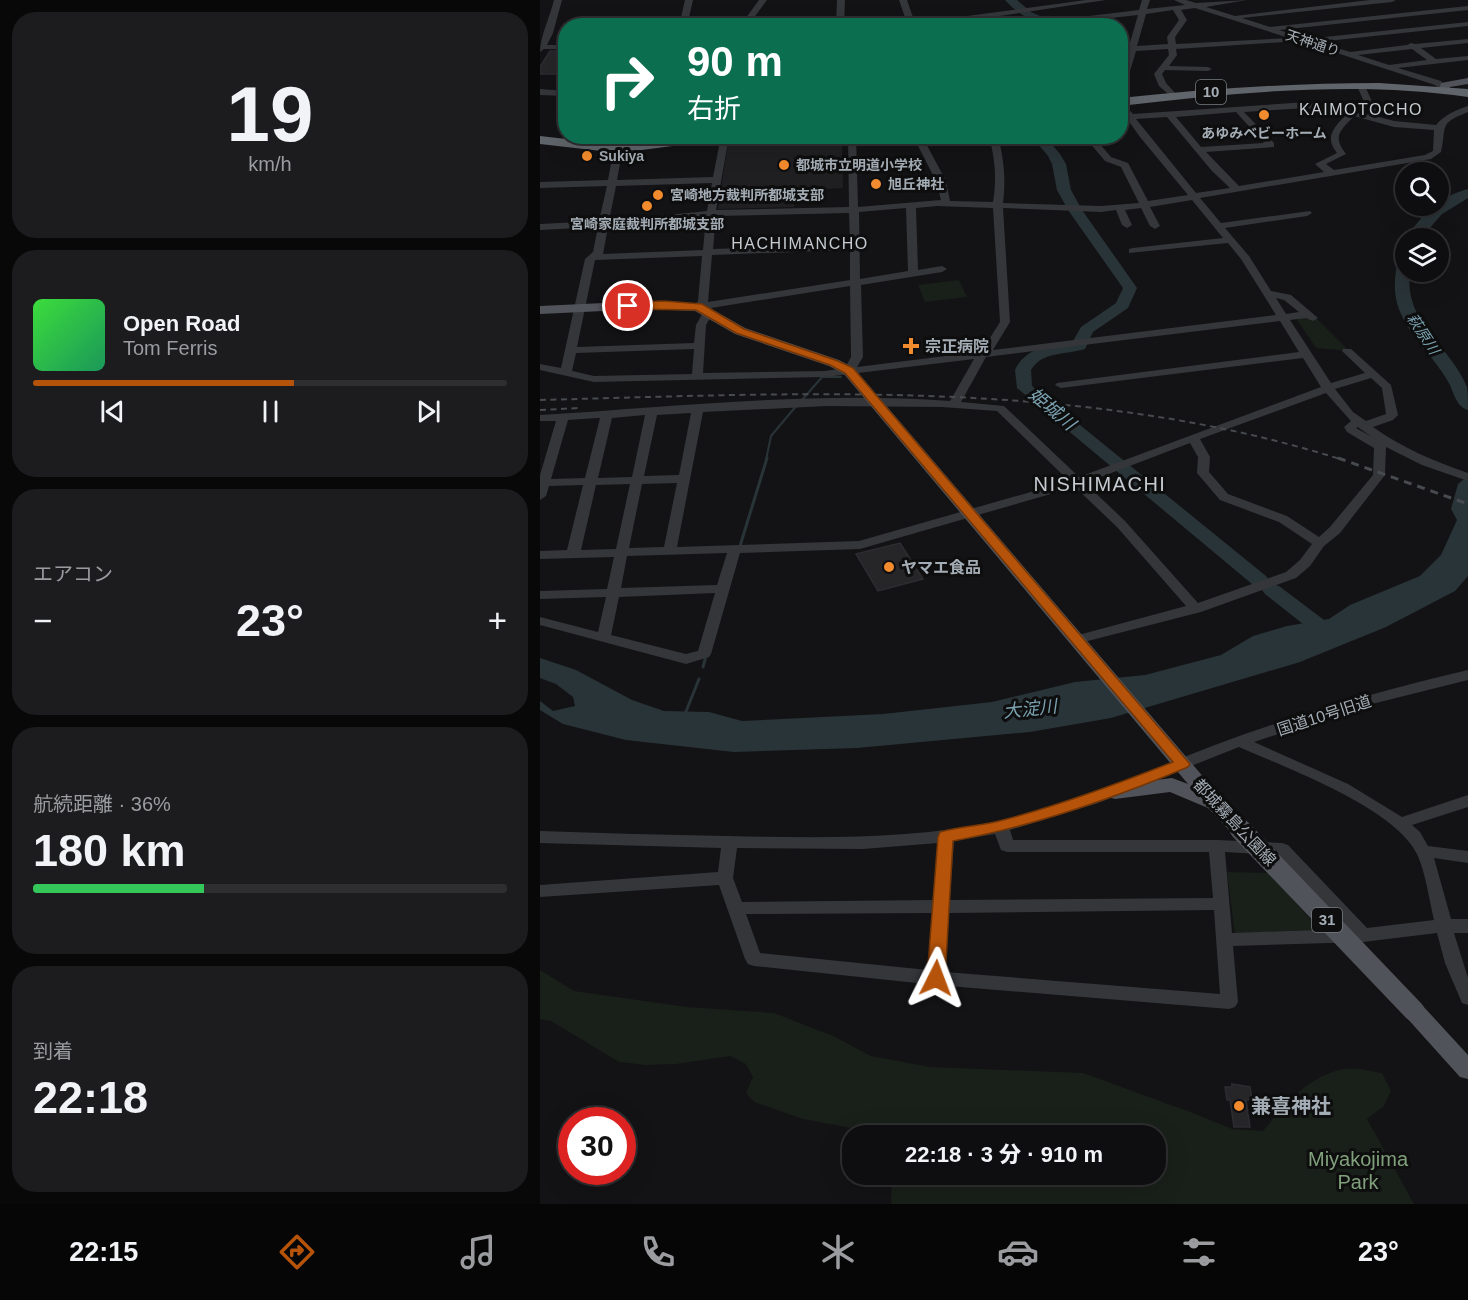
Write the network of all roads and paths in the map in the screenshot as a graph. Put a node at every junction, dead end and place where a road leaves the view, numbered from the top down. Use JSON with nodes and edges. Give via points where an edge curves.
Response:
{"nodes":[{"id":1,"x":558,"y":0,"type":"edge"},
{"id":2,"x":688,"y":0,"type":"edge"},
{"id":3,"x":763,"y":0,"type":"edge"},
{"id":4,"x":841,"y":0,"type":"edge"},
{"id":5,"x":903,"y":0,"type":"edge"},
{"id":6,"x":1102,"y":0,"type":"edge"},
{"id":7,"x":1146,"y":0,"type":"edge"},
{"id":8,"x":1243,"y":0,"type":"edge"},
{"id":9,"x":1392,"y":0,"type":"edge"},
{"id":10,"x":1222,"y":1,"type":"edge"},
{"id":11,"x":1352,"y":2,"type":"edge"},
{"id":12,"x":1176,"y":4,"type":"edge"},
{"id":13,"x":1196,"y":5,"type":"junction"},
{"id":14,"x":1468,"y":8,"type":"edge"},
{"id":15,"x":1027,"y":10,"type":"junction"},
{"id":16,"x":1143,"y":11,"type":"junction"},
{"id":17,"x":1221,"y":13,"type":"junction"},
{"id":18,"x":1233,"y":16,"type":"junction"},
{"id":19,"x":685,"y":18,"type":"edge"},
{"id":20,"x":750,"y":18,"type":"edge"},
{"id":21,"x":840,"y":18,"type":"edge"},
{"id":22,"x":909,"y":18,"type":"edge"},
{"id":23,"x":971,"y":18,"type":"edge"},
{"id":24,"x":1046,"y":18,"type":"edge"},
{"id":25,"x":1088,"y":18,"type":"edge"},
{"id":26,"x":1374,"y":18,"type":"junction"},
{"id":27,"x":1468,"y":24,"type":"edge"},
{"id":28,"x":1268,"y":28,"type":"junction"},
{"id":29,"x":1394,"y":32,"type":"junction"},
{"id":30,"x":1305,"y":40,"type":"junction"},
{"id":31,"x":1468,"y":41,"type":"edge"},
{"id":32,"x":1172,"y":46,"type":"junction"},
{"id":33,"x":1413,"y":46,"type":"junction"},
{"id":34,"x":558,"y":47,"type":"edge"},
{"id":35,"x":1132,"y":47,"type":"junction"},
{"id":36,"x":541,"y":48,"type":"edge"},
{"id":37,"x":1128,"y":48,"type":"edge"},
{"id":38,"x":1348,"y":54,"type":"junction"},
{"id":39,"x":1468,"y":58,"type":"edge"},
{"id":40,"x":1434,"y":61,"type":"junction"},
{"id":41,"x":1128,"y":62,"type":"edge"},
{"id":42,"x":1387,"y":67,"type":"junction"},
{"id":43,"x":1162,"y":68,"type":"junction"},
{"id":44,"x":1208,"y":69,"type":"dead end"},
{"id":45,"x":1416,"y":80,"type":"junction"},
{"id":46,"x":1468,"y":81,"type":"edge"},
{"id":47,"x":1445,"y":85,"type":"junction"},
{"id":48,"x":1361,"y":86,"type":"junction"},
{"id":49,"x":1380,"y":86,"type":"junction"},
{"id":50,"x":540,"y":92,"type":"edge"},
{"id":51,"x":1468,"y":92,"type":"edge"},
{"id":52,"x":558,"y":93,"type":"edge"},
{"id":53,"x":1174,"y":96,"type":"junction"},
{"id":54,"x":1128,"y":101,"type":"edge"},
{"id":55,"x":1468,"y":109,"type":"edge"},
{"id":56,"x":1239,"y":110,"type":"junction"},
{"id":57,"x":1128,"y":113,"type":"edge"},
{"id":58,"x":1353,"y":113,"type":"junction"},
{"id":59,"x":1169,"y":114,"type":"junction"},
{"id":60,"x":1131,"y":117,"type":"junction"},
{"id":61,"x":1369,"y":118,"type":"junction"},
{"id":62,"x":1438,"y":128,"type":"junction"},
{"id":63,"x":540,"y":140,"type":"edge"},
{"id":64,"x":558,"y":141,"type":"edge"},
{"id":65,"x":620,"y":144,"type":"edge"},
{"id":66,"x":724,"y":144,"type":"edge"},
{"id":67,"x":852,"y":144,"type":"edge"},
{"id":68,"x":921,"y":144,"type":"edge"},
{"id":69,"x":995,"y":144,"type":"edge"},
{"id":70,"x":1095,"y":144,"type":"edge"},
{"id":71,"x":1199,"y":150,"type":"junction"},
{"id":72,"x":1333,"y":174,"type":"junction"},
{"id":73,"x":718,"y":180,"type":"junction"},
{"id":74,"x":612,"y":184,"type":"junction"},
{"id":75,"x":540,"y":185,"type":"edge"},
{"id":76,"x":1238,"y":190,"type":"junction"},
{"id":77,"x":1196,"y":196,"type":"junction"},
{"id":78,"x":946,"y":203,"type":"junction"},
{"id":79,"x":998,"y":204,"type":"junction"},
{"id":80,"x":1143,"y":205,"type":"junction"},
{"id":81,"x":911,"y":206,"type":"junction"},
{"id":82,"x":1119,"y":207,"type":"junction"},
{"id":83,"x":855,"y":210,"type":"junction"},
{"id":84,"x":1307,"y":213,"type":"dead end"},
{"id":85,"x":711,"y":214,"type":"junction"},
{"id":86,"x":604,"y":224,"type":"junction"},
{"id":87,"x":1127,"y":225,"type":"dead end"},
{"id":88,"x":1155,"y":226,"type":"dead end"},
{"id":89,"x":1221,"y":226,"type":"junction"},
{"id":90,"x":540,"y":227,"type":"edge"},
{"id":91,"x":1232,"y":240,"type":"junction"},
{"id":92,"x":855,"y":247,"type":"junction"},
{"id":93,"x":1133,"y":251,"type":"dead end"},
{"id":94,"x":708,"y":253,"type":"junction"},
{"id":95,"x":594,"y":257,"type":"junction"},
{"id":96,"x":942,"y":269,"type":"dead end"},
{"id":97,"x":913,"y":273,"type":"junction"},
{"id":98,"x":855,"y":282,"type":"junction"},
{"id":99,"x":1269,"y":294,"type":"junction"},
{"id":100,"x":579,"y":308,"type":"junction"},
{"id":101,"x":704,"y":309,"type":"junction"},
{"id":102,"x":540,"y":310,"type":"edge"},
{"id":103,"x":1283,"y":318,"type":"junction"},
{"id":104,"x":700,"y":346,"type":"junction"},
{"id":105,"x":572,"y":350,"type":"junction"},
{"id":106,"x":1347,"y":351,"type":"dead end"},
{"id":107,"x":984,"y":352,"type":"junction"},
{"id":108,"x":1308,"y":354,"type":"junction"},
{"id":109,"x":540,"y":368,"type":"edge"},
{"id":110,"x":849,"y":371,"type":"junction"},
{"id":111,"x":566,"y":374,"type":"junction"},
{"id":112,"x":1373,"y":374,"type":"junction"},
{"id":113,"x":697,"y":377,"type":"junction"},
{"id":114,"x":1061,"y":385,"type":"dead end"},
{"id":115,"x":1328,"y":388,"type":"junction"},
{"id":116,"x":875,"y":401,"type":"junction"},
{"id":117,"x":954,"y":404,"type":"junction"},
{"id":118,"x":698,"y":407,"type":"junction"},
{"id":119,"x":652,"y":410,"type":"junction"},
{"id":120,"x":607,"y":413,"type":"junction"},
{"id":121,"x":563,"y":417,"type":"junction"},
{"id":122,"x":540,"y":418,"type":"edge"},
{"id":123,"x":1360,"y":424,"type":"junction"},
{"id":124,"x":1193,"y":438,"type":"junction"},
{"id":125,"x":1468,"y":477,"type":"edge"},
{"id":126,"x":684,"y":479,"type":"junction"},
{"id":127,"x":636,"y":481,"type":"junction"},
{"id":128,"x":590,"y":482,"type":"junction"},
{"id":129,"x":1077,"y":482,"type":"junction"},
{"id":130,"x":541,"y":487,"type":"edge"},
{"id":131,"x":970,"y":514,"type":"junction"},
{"id":132,"x":1319,"y":543,"type":"junction"},
{"id":133,"x":738,"y":550,"type":"junction"},
{"id":134,"x":670,"y":552,"type":"junction"},
{"id":135,"x":623,"y":553,"type":"junction"},
{"id":136,"x":573,"y":554,"type":"junction"},
{"id":137,"x":540,"y":555,"type":"edge"},
{"id":138,"x":723,"y":589,"type":"junction"},
{"id":139,"x":613,"y":592,"type":"junction"},
{"id":140,"x":540,"y":595,"type":"edge"},
{"id":141,"x":1196,"y":609,"type":"junction"},
{"id":142,"x":540,"y":621,"type":"edge"},
{"id":143,"x":604,"y":636,"type":"junction"},
{"id":144,"x":1079,"y":643,"type":"junction"},
{"id":145,"x":1467,"y":676,"type":"edge"},
{"id":146,"x":1240,"y":742,"type":"junction"},
{"id":147,"x":1183,"y":764,"type":"junction"},
{"id":148,"x":1115,"y":792,"type":"junction"},
{"id":149,"x":1468,"y":801,"type":"edge"},
{"id":150,"x":1216,"y":805,"type":"junction"},
{"id":151,"x":1401,"y":823,"type":"junction"},
{"id":152,"x":1001,"y":827,"type":"junction"},
{"id":153,"x":540,"y":837,"type":"edge"},
{"id":154,"x":946,"y":837,"type":"junction"},
{"id":155,"x":730,"y":842,"type":"junction"},
{"id":156,"x":1217,"y":846,"type":"junction"},
{"id":157,"x":1424,"y":851,"type":"junction"},
{"id":158,"x":1468,"y":857,"type":"edge"},
{"id":159,"x":725,"y":878,"type":"junction"},
{"id":160,"x":540,"y":891,"type":"edge"},
{"id":161,"x":1222,"y":904,"type":"junction"},
{"id":162,"x":940,"y":905,"type":"junction"},
{"id":163,"x":738,"y":908,"type":"junction"},
{"id":164,"x":1443,"y":926,"type":"junction"},
{"id":165,"x":1468,"y":926,"type":"edge"},
{"id":166,"x":1362,"y":935,"type":"junction"},
{"id":167,"x":1225,"y":940,"type":"junction"},
{"id":168,"x":936,"y":978,"type":"junction"},
{"id":169,"x":1468,"y":999,"type":"edge"},
{"id":170,"x":1468,"y":1070,"type":"edge"}],
"edges":[{"from":1,"to":36,"type":"street"},
{"from":2,"to":19,"type":"street"},
{"from":3,"to":20,"type":"street"},
{"from":4,"to":21,"type":"street"},
{"from":5,"to":22,"type":"street"},
{"from":6,"to":15,"type":"street"},
{"from":7,"to":16,"type":"street"},
{"from":8,"to":10,"type":"street"},
{"from":9,"to":11,"type":"street"},
{"from":10,"to":13,"type":"street"},
{"from":10,"to":17,"type":"street","via":[[1225,11]]},
{"from":11,"to":18,"type":"street"},
{"from":11,"to":26,"type":"street"},
{"from":12,"to":13,"type":"street"},
{"from":12,"to":16,"type":"street"},
{"from":12,"to":32,"type":"street","via":[[1182,20],[1171,37]]},
{"from":13,"to":17,"type":"street","name":"天神通り"},
{"from":14,"to":26,"type":"street"},
{"from":15,"to":23,"type":"street"},
{"from":15,"to":24,"type":"street"},
{"from":16,"to":25,"type":"street"},
{"from":16,"to":35,"type":"street"},
{"from":17,"to":18,"type":"street","name":"天神通り"},
{"from":18,"to":28,"type":"street","name":"天神通り"},
{"from":26,"to":28,"type":"street"},
{"from":26,"to":29,"type":"street"},
{"from":27,"to":29,"type":"street"},
{"from":28,"to":30,"type":"street","name":"天神通り"},
{"from":29,"to":30,"type":"street"},
{"from":29,"to":33,"type":"street"},
{"from":30,"to":32,"type":"street"},
{"from":30,"to":38,"type":"street","name":"天神通り"},
{"from":31,"to":33,"type":"street"},
{"from":32,"to":35,"type":"street"},
{"from":32,"to":43,"type":"street","via":[[1173,55]]},
{"from":33,"to":38,"type":"street"},
{"from":33,"to":40,"type":"street"},
{"from":34,"to":36,"type":"street"},
{"from":35,"to":37,"type":"street"},
{"from":35,"to":41,"type":"street"},
{"from":38,"to":42,"type":"street","name":"天神通り"},
{"from":39,"to":40,"type":"street"},
{"from":40,"to":42,"type":"street"},
{"from":42,"to":45,"type":"street","name":"天神通り"},
{"from":43,"to":44,"type":"street"},
{"from":43,"to":53,"type":"street","via":[[1158,74],[1162,84]]},
{"from":45,"to":47,"type":"highway"},
{"from":45,"to":49,"type":"highway"},
{"from":46,"to":47,"type":"main road"},
{"from":46,"to":51,"type":"highway","via":[[1464,84]]},
{"from":47,"to":49,"type":"highway","number":"10"},
{"from":47,"to":51,"type":"highway","number":"10"},
{"from":48,"to":49,"type":"highway","number":"10"},
{"from":48,"to":53,"type":"highway","number":"10","via":[[1245,89]]},
{"from":48,"to":61,"type":"street","via":[[1373,113]]},
{"from":50,"to":52,"type":"street"},
{"from":53,"to":54,"type":"highway","number":"10"},
{"from":55,"to":62,"type":"street","via":[[1447,118]]},
{"from":56,"to":58,"type":"street","via":[[1307,105]]},
{"from":56,"to":59,"type":"street"},
{"from":56,"to":71,"type":"street","via":[[1271,145]]},
{"from":57,"to":60,"type":"street"},
{"from":58,"to":61,"type":"street"},
{"from":58,"to":72,"type":"street","via":[[1333,137],[1334,146],[1342,154],[1320,164]]},
{"from":59,"to":60,"type":"street"},
{"from":59,"to":71,"type":"street"},
{"from":60,"to":77,"type":"street"},
{"from":61,"to":62,"type":"street"},
{"from":62,"to":72,"type":"street","via":[[1439,148],[1434,155]]},
{"from":63,"to":64,"type":"highway"},
{"from":65,"to":74,"type":"street"},
{"from":66,"to":73,"type":"street"},
{"from":67,"to":83,"type":"street"},
{"from":68,"to":78,"type":"street","via":[[941,181]]},
{"from":69,"to":79,"type":"street","via":[[1001,181]]},
{"from":70,"to":80,"type":"street","via":[[1108,159],[1125,165]]},
{"from":71,"to":76,"type":"street"},
{"from":72,"to":76,"type":"street"},
{"from":73,"to":74,"type":"street"},
{"from":73,"to":85,"type":"street"},
{"from":74,"to":75,"type":"street"},
{"from":74,"to":86,"type":"street"},
{"from":76,"to":77,"type":"street"},
{"from":77,"to":80,"type":"street"},
{"from":77,"to":89,"type":"street"},
{"from":78,"to":79,"type":"street"},
{"from":78,"to":81,"type":"street"},
{"from":79,"to":82,"type":"street"},
{"from":79,"to":107,"type":"street","via":[[1005,322]]},
{"from":80,"to":82,"type":"street"},
{"from":80,"to":88,"type":"street"},
{"from":81,"to":83,"type":"street"},
{"from":81,"to":97,"type":"street"},
{"from":82,"to":87,"type":"street"},
{"from":83,"to":85,"type":"street"},
{"from":83,"to":92,"type":"street"},
{"from":84,"to":89,"type":"street"},
{"from":85,"to":86,"type":"street"},
{"from":85,"to":94,"type":"street"},
{"from":86,"to":90,"type":"street"},
{"from":86,"to":95,"type":"street"},
{"from":89,"to":91,"type":"street"},
{"from":91,"to":93,"type":"street"},
{"from":91,"to":99,"type":"street"},
{"from":92,"to":94,"type":"street"},
{"from":92,"to":98,"type":"street"},
{"from":94,"to":95,"type":"street"},
{"from":94,"to":101,"type":"street"},
{"from":95,"to":100,"type":"street"},
{"from":96,"to":97,"type":"street"},
{"from":97,"to":98,"type":"street"},
{"from":98,"to":101,"type":"street"},
{"from":98,"to":110,"type":"street","via":[[857,357]]},
{"from":99,"to":103,"type":"street"},
{"from":99,"to":103,"type":"street","via":[[1287,297],[1311,316]]},
{"from":100,"to":101,"type":"main road","name":"都城霧島公園線","number":"31","via":[[646,304]]},
{"from":100,"to":102,"type":"main road","name":"都城霧島公園線","number":"31"},
{"from":100,"to":105,"type":"street"},
{"from":101,"to":104,"type":"street"},
{"from":101,"to":110,"type":"main road","name":"都城霧島公園線","number":"31","via":[[740,331]]},
{"from":103,"to":107,"type":"street"},
{"from":103,"to":108,"type":"street"},
{"from":104,"to":105,"type":"street"},
{"from":104,"to":113,"type":"street"},
{"from":105,"to":111,"type":"street"},
{"from":106,"to":112,"type":"street"},
{"from":107,"to":110,"type":"street"},
{"from":107,"to":117,"type":"street"},
{"from":108,"to":114,"type":"street"},
{"from":108,"to":115,"type":"street"},
{"from":109,"to":111,"type":"street"},
{"from":110,"to":113,"type":"street"},
{"from":110,"to":116,"type":"main road","name":"都城霧島公園線","number":"31"},
{"from":111,"to":113,"type":"street","via":[[594,379]]},
{"from":112,"to":115,"type":"street"},
{"from":112,"to":123,"type":"street","via":[[1390,393],[1392,415],[1382,422]]},
{"from":115,"to":123,"type":"street"},
{"from":115,"to":124,"type":"street"},
{"from":116,"to":117,"type":"street"},
{"from":116,"to":118,"type":"street"},
{"from":116,"to":131,"type":"main road","name":"都城霧島公園線","number":"31"},
{"from":117,"to":129,"type":"street","via":[[1000,408]]},
{"from":118,"to":119,"type":"street"},
{"from":118,"to":126,"type":"street"},
{"from":119,"to":120,"type":"street"},
{"from":119,"to":127,"type":"street"},
{"from":120,"to":121,"type":"street"},
{"from":120,"to":128,"type":"street"},
{"from":121,"to":122,"type":"street"},
{"from":121,"to":130,"type":"street"},
{"from":123,"to":125,"type":"street","via":[[1404,452]]},
{"from":123,"to":132,"type":"street","via":[[1350,427],[1351,430],[1380,446],[1379,475],[1335,530]]},
{"from":124,"to":129,"type":"street"},
{"from":124,"to":132,"type":"street","via":[[1204,457],[1203,472],[1224,497],[1283,519]]},
{"from":126,"to":127,"type":"street"},
{"from":126,"to":134,"type":"street"},
{"from":127,"to":128,"type":"street"},
{"from":127,"to":135,"type":"street"},
{"from":128,"to":130,"type":"street"},
{"from":128,"to":136,"type":"street"},
{"from":129,"to":131,"type":"street"},
{"from":129,"to":141,"type":"street","via":[[1121,524]]},
{"from":131,"to":133,"type":"street","via":[[860,545]]},
{"from":131,"to":144,"type":"main road","name":"都城霧島公園線","number":"31"},
{"from":132,"to":141,"type":"street","via":[[1291,575]]},
{"from":133,"to":134,"type":"street"},
{"from":133,"to":138,"type":"street"},
{"from":134,"to":135,"type":"street"},
{"from":135,"to":136,"type":"street"},
{"from":135,"to":139,"type":"street"},
{"from":136,"to":137,"type":"street"},
{"from":138,"to":139,"type":"street"},
{"from":138,"to":143,"type":"street","via":[[704,654],[686,659]]},
{"from":139,"to":140,"type":"street"},
{"from":139,"to":143,"type":"street"},
{"from":141,"to":144,"type":"street"},
{"from":142,"to":143,"type":"street"},
{"from":144,"to":147,"type":"main road","name":"都城霧島公園線","number":"31"},
{"from":145,"to":146,"type":"street","name":"国道10号旧道","via":[[1362,703]]},
{"from":146,"to":147,"type":"street","name":"国道10号旧道"},
{"from":146,"to":151,"type":"street","via":[[1350,792]]},
{"from":147,"to":148,"type":"street","name":"国道10号旧道"},
{"from":147,"to":150,"type":"main road","name":"都城霧島公園線","number":"31"},
{"from":148,"to":150,"type":"main road","via":[[1172,785]]},
{"from":148,"to":152,"type":"street","name":"国道10号旧道"},
{"from":149,"to":151,"type":"street"},
{"from":150,"to":170,"type":"main road","name":"都城霧島公園線","number":"31","bridge":true},
{"from":151,"to":157,"type":"street"},
{"from":152,"to":154,"type":"street","name":"国道10号旧道"},
{"from":152,"to":156,"type":"street","via":[[1007,846]]},
{"from":153,"to":155,"type":"street","name":"国道10号旧道"},
{"from":154,"to":155,"type":"street","name":"国道10号旧道","via":[[851,845]]},
{"from":154,"to":162,"type":"street"},
{"from":155,"to":159,"type":"street"},
{"from":156,"to":161,"type":"street"},
{"from":156,"to":166,"type":"street","via":[[1282,849]]},
{"from":157,"to":158,"type":"street"},
{"from":157,"to":164,"type":"street"},
{"from":159,"to":160,"type":"street"},
{"from":159,"to":163,"type":"street"},
{"from":161,"to":162,"type":"street"},
{"from":161,"to":167,"type":"street"},
{"from":162,"to":163,"type":"street"},
{"from":162,"to":168,"type":"street"},
{"from":163,"to":168,"type":"street","via":[[754,959]]},
{"from":164,"to":165,"type":"street"},
{"from":164,"to":166,"type":"street"},
{"from":164,"to":169,"type":"street"},
{"from":166,"to":167,"type":"street"},
{"from":167,"to":168,"type":"street","via":[[1228,1002]]}]}
